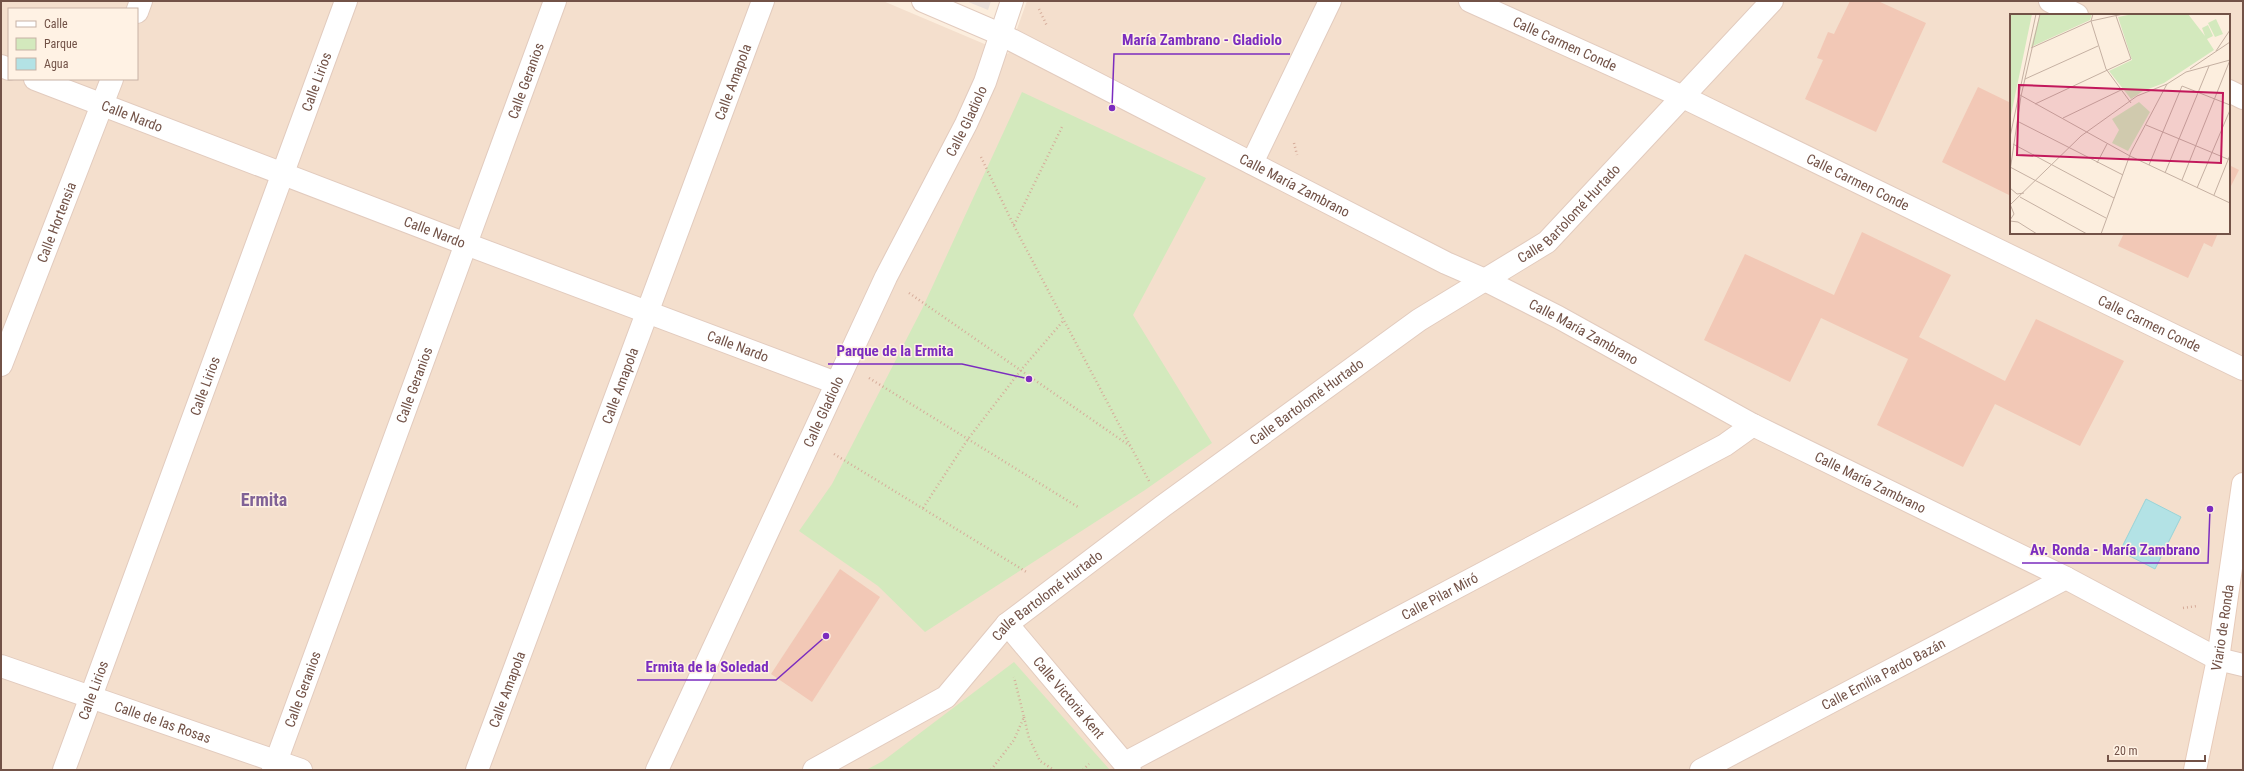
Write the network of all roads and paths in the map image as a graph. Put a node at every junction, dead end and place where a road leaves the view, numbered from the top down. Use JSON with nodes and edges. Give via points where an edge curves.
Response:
{"nodes":[{"id":1,"x":346,"y":1,"type":"edge"},
{"id":2,"x":556,"y":1,"type":"edge"},
{"id":3,"x":763,"y":1,"type":"edge"},
{"id":4,"x":923,"y":1,"type":"edge"},
{"id":5,"x":1012,"y":1,"type":"edge"},
{"id":6,"x":1330,"y":1,"type":"edge"},
{"id":7,"x":1470,"y":1,"type":"edge"},
{"id":8,"x":1772,"y":1,"type":"edge"},
{"id":9,"x":2050,"y":1,"type":"edge"},
{"id":10,"x":2075,"y":14,"type":"edge"},
{"id":11,"x":1000,"y":34,"type":"junction"},
{"id":12,"x":38,"y":80,"type":"edge"},
{"id":13,"x":112,"y":80,"type":"edge"},
{"id":14,"x":2230,"y":92,"type":"edge"},
{"id":15,"x":1683,"y":96,"type":"junction"},
{"id":16,"x":2243,"y":98,"type":"edge"},
{"id":17,"x":103,"y":104,"type":"junction"},
{"id":18,"x":966,"y":124,"type":"junction"},
{"id":19,"x":1063,"y":125,"type":"dead end"},
{"id":20,"x":1252,"y":163,"type":"junction"},
{"id":21,"x":281,"y":173,"type":"junction"},
{"id":22,"x":1014,"y":226,"type":"junction"},
{"id":23,"x":466,"y":244,"type":"junction"},
{"id":24,"x":886,"y":277,"type":"junction"},
{"id":25,"x":1485,"y":280,"type":"junction"},
{"id":26,"x":647,"y":312,"type":"junction"},
{"id":27,"x":1064,"y":320,"type":"junction"},
{"id":28,"x":1,"y":365,"type":"edge"},
{"id":29,"x":2243,"y":369,"type":"edge"},
{"id":30,"x":1020,"y":370,"type":"junction"},
{"id":31,"x":841,"y":373,"type":"junction"},
{"id":32,"x":1753,"y":426,"type":"junction"},
{"id":33,"x":810,"y":439,"type":"junction"},
{"id":34,"x":968,"y":439,"type":"junction"},
{"id":35,"x":1131,"y":446,"type":"junction"},
{"id":36,"x":2243,"y":484,"type":"edge"},
{"id":37,"x":1163,"y":506,"type":"junction"},
{"id":38,"x":1078,"y":507,"type":"dead end"},
{"id":39,"x":923,"y":508,"type":"junction"},
{"id":40,"x":2066,"y":578,"type":"junction"},
{"id":41,"x":1054,"y":589,"type":"junction"},
{"id":42,"x":1007,"y":624,"type":"junction"},
{"id":43,"x":2218,"y":659,"type":"junction"},
{"id":44,"x":2243,"y":665,"type":"edge"},
{"id":45,"x":1,"y":666,"type":"edge"},
{"id":46,"x":1013,"y":670,"type":"dead end"},
{"id":47,"x":89,"y":697,"type":"junction"},
{"id":48,"x":1024,"y":717,"type":"junction"},
{"id":49,"x":274,"y":766,"type":"edge"},
{"id":50,"x":1128,"y":767,"type":"edge"},
{"id":51,"x":64,"y":770,"type":"edge"},
{"id":52,"x":301,"y":770,"type":"edge"},
{"id":53,"x":477,"y":770,"type":"edge"},
{"id":54,"x":657,"y":770,"type":"edge"},
{"id":55,"x":814,"y":770,"type":"edge"},
{"id":56,"x":991,"y":770,"type":"edge"},
{"id":57,"x":1054,"y":770,"type":"edge"},
{"id":58,"x":1701,"y":770,"type":"edge"},
{"id":59,"x":2195,"y":770,"type":"edge"}],
"edges":[{"from":1,"to":21,"type":"street","name":"Calle Lirios"},
{"from":2,"to":23,"type":"street","name":"Calle Geranios"},
{"from":3,"to":26,"type":"street","name":"Calle Amapola"},
{"from":4,"to":11,"type":"street","name":"Calle María Zambrano"},
{"from":5,"to":11,"type":"street","name":"Calle Gladiolo"},
{"from":6,"to":20,"type":"street"},
{"from":7,"to":15,"type":"street","name":"Calle Carmen Conde"},
{"from":8,"to":15,"type":"street","name":"Calle Bartolomé Hurtado"},
{"from":9,"to":10,"type":"street"},
{"from":11,"to":18,"type":"street","name":"Calle Gladiolo","via":[[985,82]]},
{"from":11,"to":20,"type":"street","name":"Calle María Zambrano"},
{"from":12,"to":17,"type":"street","name":"Calle Nardo"},
{"from":13,"to":17,"type":"street","name":"Calle Hortensia"},
{"from":14,"to":16,"type":"street"},
{"from":15,"to":25,"type":"street","name":"Calle Bartolomé Hurtado","via":[[1547,242]]},
{"from":15,"to":29,"type":"street","name":"Calle Carmen Conde"},
{"from":17,"to":21,"type":"street","name":"Calle Nardo"},
{"from":17,"to":28,"type":"street","name":"Calle Hortensia"},
{"from":18,"to":22,"type":"path"},
{"from":18,"to":24,"type":"street","name":"Calle Gladiolo"},
{"from":19,"to":22,"type":"path"},
{"from":20,"to":25,"type":"street","name":"Calle María Zambrano"},
{"from":21,"to":23,"type":"street","name":"Calle Nardo"},
{"from":21,"to":47,"type":"street","name":"Calle Lirios"},
{"from":22,"to":27,"type":"path"},
{"from":23,"to":26,"type":"street","name":"Calle Nardo"},
{"from":23,"to":49,"type":"street","name":"Calle Geranios"},
{"from":24,"to":30,"type":"path"},
{"from":24,"to":31,"type":"street","name":"Calle Gladiolo"},
{"from":25,"to":32,"type":"street","name":"Calle María Zambrano","via":[[1558,317]]},
{"from":25,"to":37,"type":"street","name":"Calle Bartolomé Hurtado","via":[[1419,320]]},
{"from":26,"to":31,"type":"street","name":"Calle Nardo"},
{"from":26,"to":53,"type":"street","name":"Calle Amapola"},
{"from":27,"to":30,"type":"path"},
{"from":27,"to":35,"type":"path"},
{"from":30,"to":34,"type":"path"},
{"from":30,"to":35,"type":"path"},
{"from":31,"to":33,"type":"street","name":"Calle Gladiolo"},
{"from":31,"to":34,"type":"path"},
{"from":32,"to":40,"type":"street","name":"Calle María Zambrano"},
{"from":32,"to":50,"type":"street","name":"Calle Pilar Miró","via":[[1725,445]]},
{"from":33,"to":39,"type":"path"},
{"from":33,"to":54,"type":"street","name":"Calle Gladiolo"},
{"from":34,"to":38,"type":"path"},
{"from":34,"to":39,"type":"path"},
{"from":35,"to":37,"type":"path"},
{"from":36,"to":43,"type":"street","name":"Viario de Ronda"},
{"from":37,"to":41,"type":"street","name":"Calle Bartolomé Hurtado"},
{"from":39,"to":41,"type":"path"},
{"from":40,"to":43,"type":"street","name":"Calle María Zambrano"},
{"from":40,"to":58,"type":"street","name":"Calle Emilia Pardo Bazán"},
{"from":41,"to":42,"type":"street","name":"Calle Bartolomé Hurtado"},
{"from":42,"to":50,"type":"street","name":"Calle Victoria Kent"},
{"from":42,"to":55,"type":"street","name":"Calle Bartolomé Hurtado","via":[[946,697]]},
{"from":43,"to":44,"type":"street","name":"Calle María Zambrano"},
{"from":43,"to":59,"type":"street","name":"Viario de Ronda"},
{"from":45,"to":47,"type":"street","name":"Calle de las Rosas"},
{"from":46,"to":48,"type":"path"},
{"from":47,"to":49,"type":"street","name":"Calle de las Rosas"},
{"from":47,"to":51,"type":"street","name":"Calle Lirios"},
{"from":48,"to":56,"type":"path","via":[[1014,740]]},
{"from":48,"to":57,"type":"path","via":[[1029,738],[1040,761]]},
{"from":49,"to":52,"type":"street","name":"Calle de las Rosas"}]}
